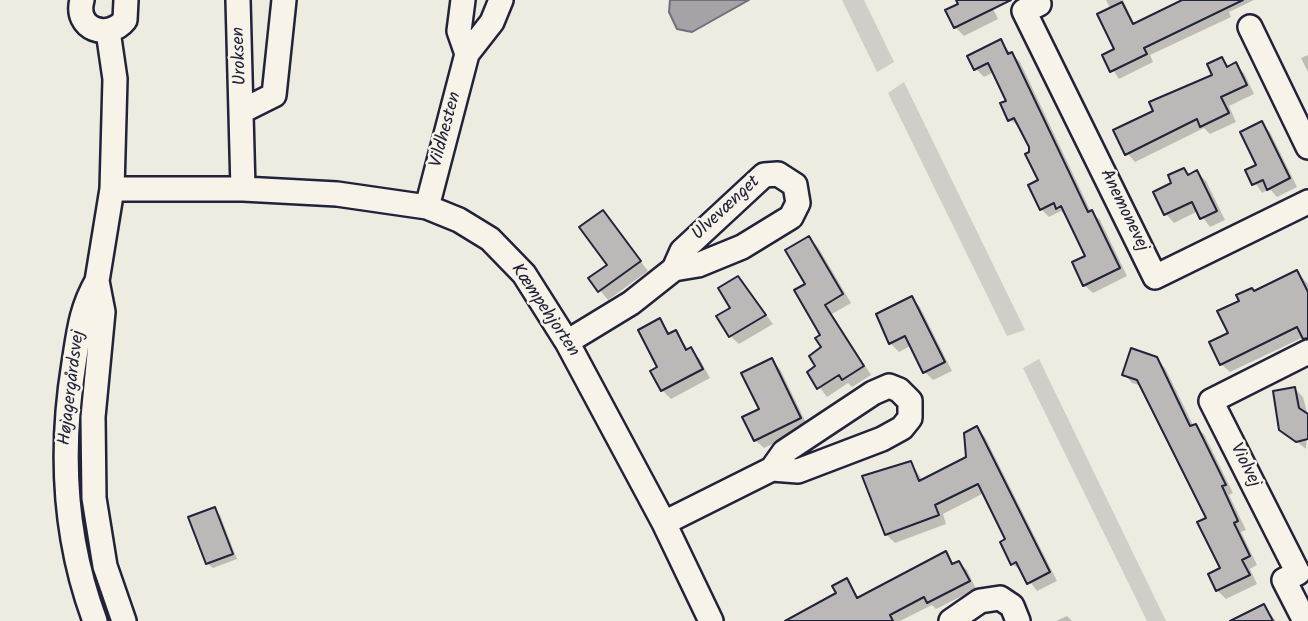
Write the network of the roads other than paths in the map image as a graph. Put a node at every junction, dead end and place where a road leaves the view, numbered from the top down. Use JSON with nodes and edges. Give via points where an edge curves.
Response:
{"nodes":[{"id":1,"x":82,"y":0,"type":"edge"},
{"id":2,"x":126,"y":0,"type":"edge"},
{"id":3,"x":238,"y":0,"type":"edge"},
{"id":4,"x":284,"y":0,"type":"edge"},
{"id":5,"x":463,"y":0,"type":"edge"},
{"id":6,"x":501,"y":0,"type":"edge"},
{"id":7,"x":1037,"y":0,"type":"edge"},
{"id":8,"x":1250,"y":27,"type":"dead end"},
{"id":9,"x":108,"y":32,"type":"junction"},
{"id":10,"x":467,"y":54,"type":"junction"},
{"id":11,"x":242,"y":111,"type":"junction"},
{"id":12,"x":1308,"y":147,"type":"edge"},
{"id":13,"x":112,"y":188,"type":"junction"},
{"id":14,"x":243,"y":189,"type":"junction"},
{"id":15,"x":1308,"y":202,"type":"edge"},
{"id":16,"x":427,"y":207,"type":"junction"},
{"id":17,"x":674,"y":269,"type":"junction"},
{"id":18,"x":97,"y":281,"type":"junction"},
{"id":19,"x":567,"y":342,"type":"junction"},
{"id":20,"x":1308,"y":352,"type":"edge"},
{"id":21,"x":772,"y":469,"type":"junction"},
{"id":22,"x":664,"y":523,"type":"junction"},
{"id":23,"x":95,"y":621,"type":"edge"},
{"id":24,"x":124,"y":621,"type":"edge"},
{"id":25,"x":711,"y":621,"type":"edge"},
{"id":26,"x":951,"y":621,"type":"edge"},
{"id":27,"x":1018,"y":621,"type":"edge"},
{"id":28,"x":1305,"y":621,"type":"edge"}],
"edges":[{"from":1,"to":9,"type":"street","via":[[83,21],[96,31]]},
{"from":2,"to":9,"type":"street","via":[[125,20]]},
{"from":3,"to":11,"type":"street","name":"Uroksen"},
{"from":4,"to":11,"type":"street","name":"Uroksen","via":[[274,95]]},
{"from":5,"to":10,"type":"street","name":"Vildhesten","via":[[458,31]]},
{"from":6,"to":10,"type":"street","name":"Vildhesten","via":[[492,22]]},
{"from":7,"to":15,"type":"street","name":"Anemonevej","via":[[1039,4],[1024,11],[1156,277]]},
{"from":8,"to":12,"type":"street"},
{"from":9,"to":13,"type":"street","name":"Højagergårdsvej","via":[[115,79]]},
{"from":10,"to":16,"type":"street","name":"Vildhesten"},
{"from":11,"to":14,"type":"street","name":"Uroksen"},
{"from":13,"to":14,"type":"street","name":"Kæmpehjorten"},
{"from":13,"to":18,"type":"street","name":"Højagergårdsvej"},
{"from":14,"to":16,"type":"street","name":"Kæmpehjorten","via":[[337,194]]},
{"from":16,"to":19,"type":"street","name":"Kæmpehjorten","via":[[490,239],[524,274]]},
{"from":17,"to":17,"type":"street","name":"Ulvevænget","via":[[698,265],[742,247],[791,217],[798,203],[795,185],[778,174],[764,175],[682,251]]},
{"from":17,"to":19,"type":"street","name":"Ulvevænget","via":[[631,303]]},
{"from":18,"to":23,"type":"street","name":"Højagergårdsvej","via":[[83,306],[65,456],[78,564]]},
{"from":18,"to":24,"type":"street","name":"Højagergårdsvej","via":[[103,312],[93,417],[93,498],[105,566]]},
{"from":19,"to":22,"type":"street","name":"Kæmpehjorten"},
{"from":20,"to":28,"type":"street","name":"Violvej","via":[[1211,401],[1298,573],[1284,580]]},
{"from":21,"to":21,"type":"street","via":[[798,471],[882,439],[910,418],[911,401],[889,386],[873,393],[785,452]]},
{"from":21,"to":22,"type":"street"},
{"from":22,"to":25,"type":"street","name":"Kæmpehjorten"},
{"from":26,"to":27,"type":"street","via":[[980,601],[1000,598],[1012,606]]}]}
